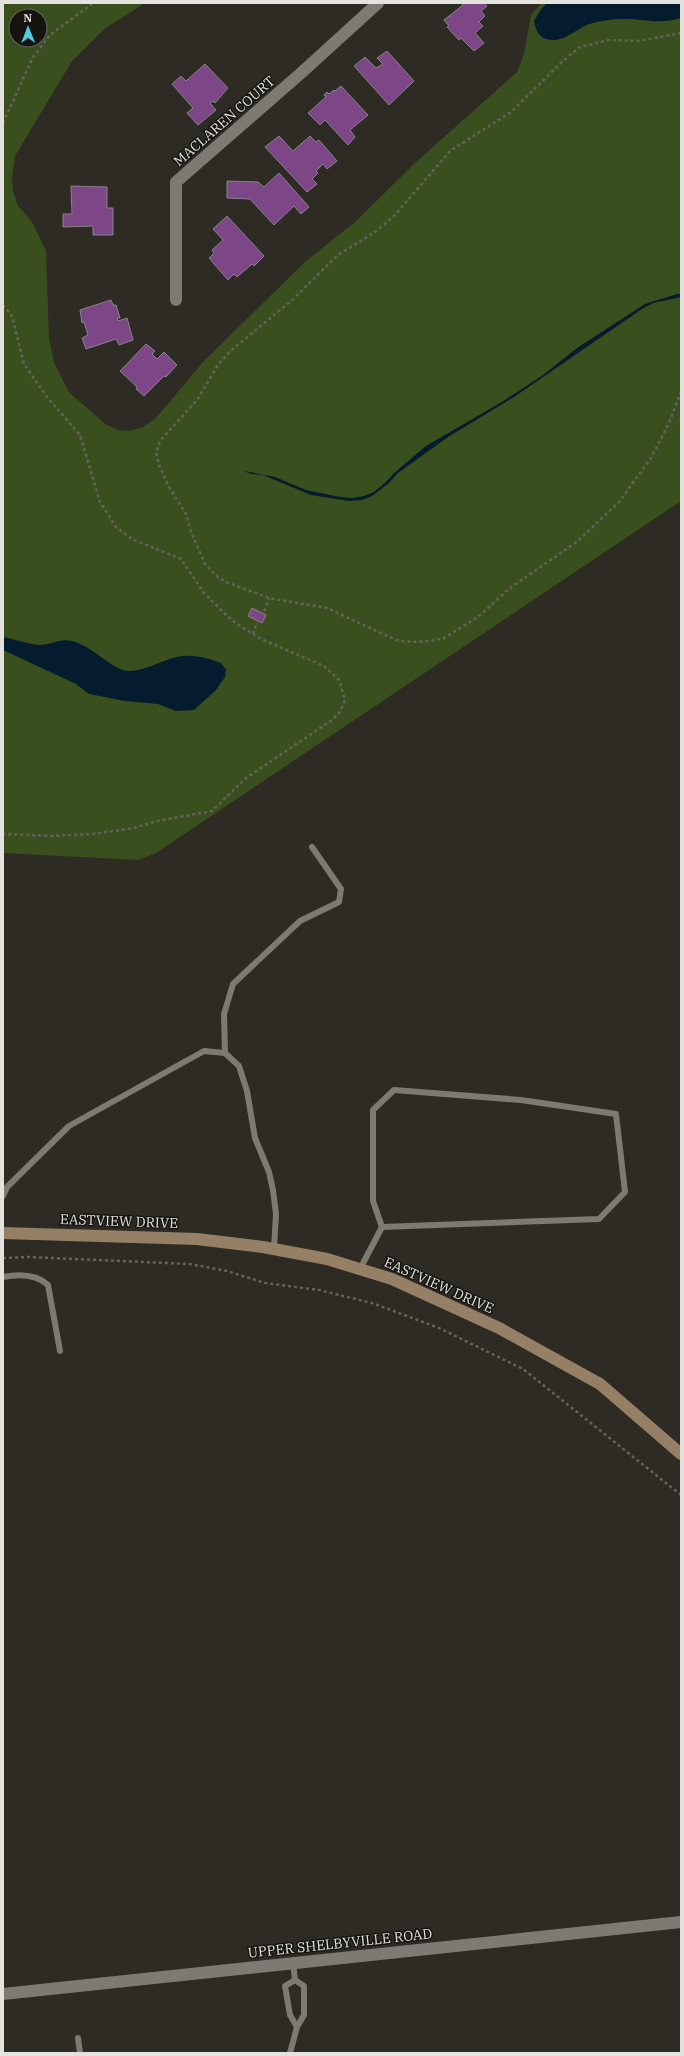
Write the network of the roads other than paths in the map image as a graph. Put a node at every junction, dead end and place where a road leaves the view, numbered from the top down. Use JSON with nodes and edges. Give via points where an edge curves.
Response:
{"nodes":[{"id":1,"x":378,"y":3,"type":"edge"},
{"id":2,"x":176,"y":300,"type":"dead end"},
{"id":3,"x":312,"y":847,"type":"dead end"},
{"id":4,"x":225,"y":1053,"type":"junction"},
{"id":5,"x":3,"y":1196,"type":"edge"},
{"id":6,"x":382,"y":1227,"type":"junction"},
{"id":7,"x":3,"y":1233,"type":"edge"},
{"id":8,"x":274,"y":1249,"type":"junction"},
{"id":9,"x":360,"y":1269,"type":"junction"},
{"id":10,"x":3,"y":1276,"type":"edge"},
{"id":11,"x":60,"y":1351,"type":"dead end"},
{"id":12,"x":681,"y":1454,"type":"edge"},
{"id":13,"x":681,"y":1922,"type":"edge"},
{"id":14,"x":293,"y":1963,"type":"junction"},
{"id":15,"x":295,"y":1980,"type":"junction"},
{"id":16,"x":3,"y":1994,"type":"edge"},
{"id":17,"x":297,"y":2026,"type":"junction"},
{"id":18,"x":78,"y":2038,"type":"dead end"},
{"id":19,"x":80,"y":2053,"type":"edge"},
{"id":20,"x":290,"y":2053,"type":"edge"}],
"edges":[{"from":1,"to":2,"type":"street","name":"MACLAREN COURT","via":[[176,182]]},
{"from":3,"to":4,"type":"lane","via":[[341,889],[339,902],[300,921],[233,984],[224,1014]]},
{"from":4,"to":5,"type":"lane","via":[[204,1052],[69,1126],[7,1187]]},
{"from":4,"to":8,"type":"lane","via":[[239,1066],[247,1090],[255,1138],[269,1172],[276,1214]]},
{"from":6,"to":6,"type":"lane","via":[[599,1219],[625,1192],[616,1114],[521,1100],[394,1090],[373,1110],[373,1202]]},
{"from":6,"to":9,"type":"lane"},
{"from":7,"to":8,"type":"street","name":"EASTVIEW DRIVE","via":[[197,1239]]},
{"from":8,"to":9,"type":"street","name":"EASTVIEW DRIVE","via":[[327,1259]]},
{"from":9,"to":12,"type":"street","name":"EASTVIEW DRIVE","via":[[392,1279],[499,1328],[600,1384]]},
{"from":10,"to":11,"type":"lane","via":[[30,1276],[40,1278],[48,1285]]},
{"from":13,"to":14,"type":"street","name":"UPPER SHELBYVILLE ROAD"},
{"from":14,"to":15,"type":"lane"},
{"from":14,"to":16,"type":"street","name":"UPPER SHELBYVILLE ROAD"},
{"from":15,"to":17,"type":"lane","via":[[304,1986],[304,2015]]},
{"from":15,"to":17,"type":"lane","via":[[285,1986],[290,2015]]},
{"from":17,"to":20,"type":"lane"},
{"from":18,"to":19,"type":"lane"}]}
